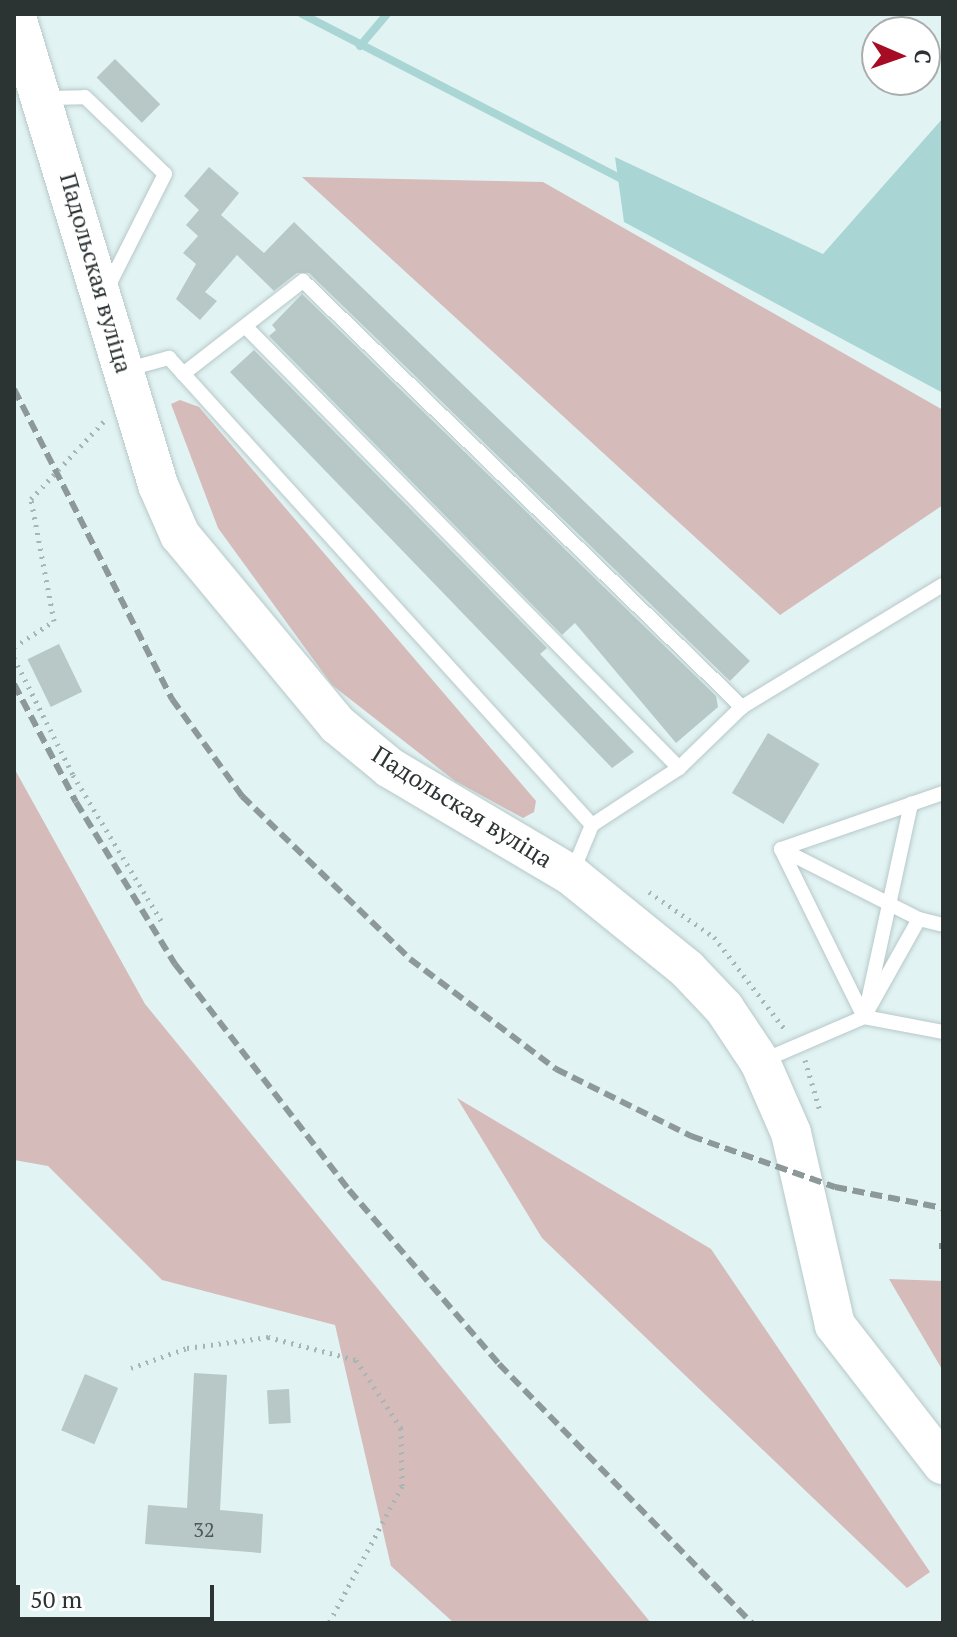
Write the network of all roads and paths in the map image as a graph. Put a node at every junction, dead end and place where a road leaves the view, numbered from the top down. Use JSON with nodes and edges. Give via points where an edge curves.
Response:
{"nodes":[{"id":1,"x":15,"y":14,"type":"edge"},
{"id":2,"x":45,"y":98,"type":"junction"},
{"id":3,"x":103,"y":297,"type":"junction"},
{"id":4,"x":246,"y":327,"type":"junction"},
{"id":5,"x":183,"y":374,"type":"junction"},
{"id":6,"x":128,"y":382,"type":"junction"},
{"id":7,"x":943,"y":585,"type":"edge"},
{"id":8,"x":14,"y":647,"type":"edge"},
{"id":9,"x":14,"y":658,"type":"edge"},
{"id":10,"x":742,"y":707,"type":"junction"},
{"id":11,"x":679,"y":768,"type":"junction"},
{"id":12,"x":943,"y":793,"type":"edge"},
{"id":13,"x":911,"y":804,"type":"junction"},
{"id":14,"x":592,"y":825,"type":"junction"},
{"id":15,"x":781,"y":849,"type":"junction"},
{"id":16,"x":571,"y":875,"type":"junction"},
{"id":17,"x":889,"y":904,"type":"junction"},
{"id":18,"x":919,"y":919,"type":"junction"},
{"id":19,"x":164,"y":925,"type":"dead end"},
{"id":20,"x":943,"y":925,"type":"edge"},
{"id":21,"x":864,"y":1017,"type":"junction"},
{"id":22,"x":943,"y":1032,"type":"edge"},
{"id":23,"x":760,"y":1062,"type":"junction"},
{"id":24,"x":131,"y":1368,"type":"dead end"},
{"id":25,"x":943,"y":1464,"type":"edge"},
{"id":26,"x":329,"y":1623,"type":"edge"}],
"edges":[{"from":1,"to":2,"type":"main road","name":"Падольская вуліца"},
{"from":2,"to":3,"type":"main road","name":"Падольская вуліца"},
{"from":2,"to":3,"type":"lane","via":[[85,97],[165,174]]},
{"from":3,"to":6,"type":"main road","name":"Падольская вуліца"},
{"from":4,"to":5,"type":"lane"},
{"from":4,"to":10,"type":"lane","via":[[303,281]]},
{"from":4,"to":11,"type":"lane"},
{"from":5,"to":6,"type":"lane","via":[[169,358]]},
{"from":5,"to":14,"type":"lane"},
{"from":6,"to":8,"type":"path","via":[[31,499],[54,621]]},
{"from":6,"to":16,"type":"main road","name":"Падольская вуліца","via":[[158,485],[180,535],[338,725],[390,768]]},
{"from":7,"to":10,"type":"lane"},
{"from":9,"to":19,"type":"path","via":[[73,775]]},
{"from":10,"to":11,"type":"lane"},
{"from":11,"to":14,"type":"lane"},
{"from":12,"to":13,"type":"lane"},
{"from":13,"to":15,"type":"lane"},
{"from":13,"to":17,"type":"lane"},
{"from":14,"to":16,"type":"lane"},
{"from":15,"to":17,"type":"lane"},
{"from":15,"to":21,"type":"lane"},
{"from":16,"to":23,"type":"main road","name":"Падольская вуліца","via":[[687,969],[724,1008]]},
{"from":17,"to":18,"type":"lane"},
{"from":17,"to":21,"type":"lane"},
{"from":18,"to":20,"type":"lane"},
{"from":18,"to":21,"type":"lane"},
{"from":21,"to":22,"type":"lane"},
{"from":21,"to":23,"type":"lane"},
{"from":23,"to":25,"type":"main road","name":"Падольская вуліца","via":[[791,1133],[835,1325]]},
{"from":24,"to":26,"type":"path","via":[[187,1348],[268,1337],[356,1360],[401,1428],[402,1486]]}]}
